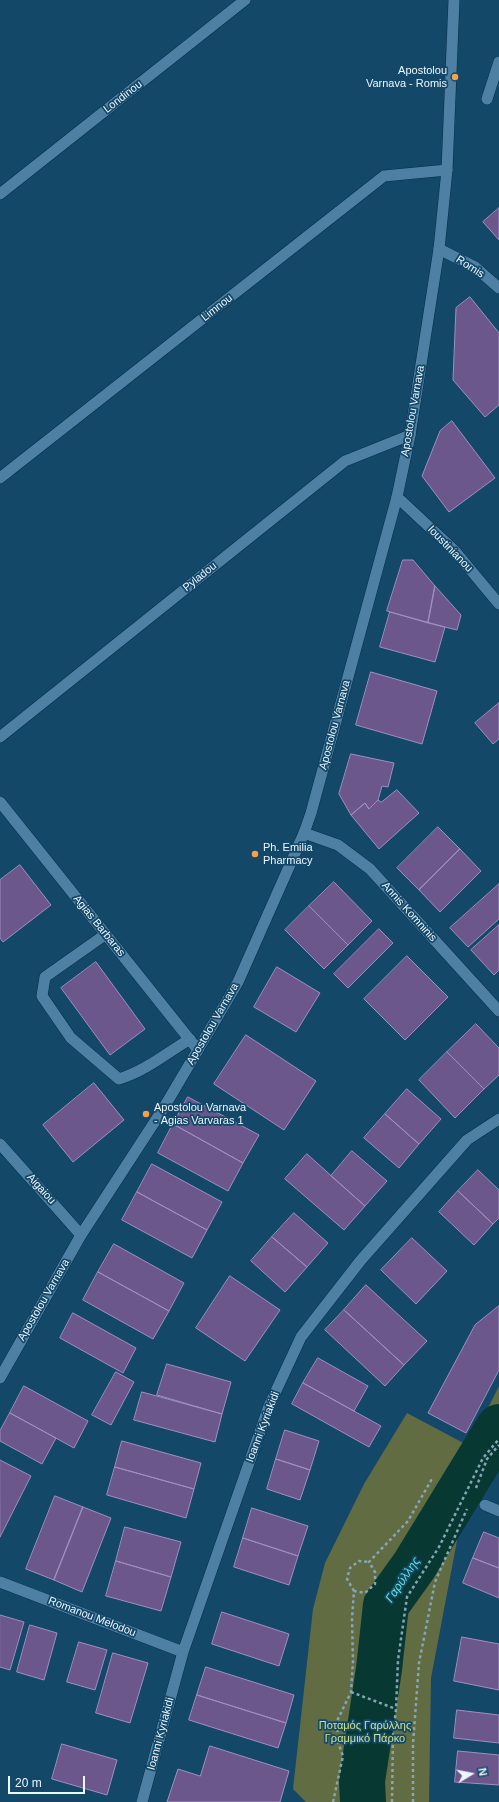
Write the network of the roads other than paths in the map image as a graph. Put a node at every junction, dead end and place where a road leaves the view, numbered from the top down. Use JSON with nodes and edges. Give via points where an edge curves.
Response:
{"nodes":[{"id":1,"x":245,"y":0,"type":"edge"},
{"id":2,"x":454,"y":0,"type":"edge"},
{"id":3,"x":499,"y":62,"type":"edge"},
{"id":4,"x":487,"y":99,"type":"dead end"},
{"id":5,"x":447,"y":170,"type":"junction"},
{"id":6,"x":0,"y":194,"type":"edge"},
{"id":7,"x":439,"y":248,"type":"junction"},
{"id":8,"x":499,"y":288,"type":"edge"},
{"id":9,"x":410,"y":434,"type":"junction"},
{"id":10,"x":0,"y":478,"type":"edge"},
{"id":11,"x":397,"y":497,"type":"junction"},
{"id":12,"x":499,"y":604,"type":"edge"},
{"id":13,"x":0,"y":737,"type":"edge"},
{"id":14,"x":0,"y":802,"type":"edge"},
{"id":15,"x":304,"y":833,"type":"junction"},
{"id":16,"x":106,"y":934,"type":"junction"},
{"id":17,"x":499,"y":1011,"type":"edge"},
{"id":18,"x":190,"y":1039,"type":"junction"},
{"id":19,"x":198,"y":1050,"type":"junction"},
{"id":20,"x":499,"y":1119,"type":"edge"},
{"id":21,"x":0,"y":1144,"type":"edge"},
{"id":22,"x":81,"y":1235,"type":"junction"},
{"id":23,"x":0,"y":1378,"type":"edge"},
{"id":24,"x":485,"y":1505,"type":"dead end"},
{"id":25,"x":499,"y":1511,"type":"edge"},
{"id":26,"x":0,"y":1582,"type":"edge"},
{"id":27,"x":183,"y":1652,"type":"junction"},
{"id":28,"x":142,"y":1802,"type":"edge"}],
"edges":[{"from":1,"to":6,"type":"street","name":"Londinou"},
{"from":2,"to":5,"type":"street","name":"Apostolou Varnava"},
{"from":3,"to":4,"type":"street"},
{"from":5,"to":7,"type":"street","name":"Apostolou Varnava"},
{"from":5,"to":10,"type":"street","name":"Limnou","via":[[384,176]]},
{"from":7,"to":8,"type":"street","name":"Romis","via":[[475,267]]},
{"from":7,"to":9,"type":"street","name":"Apostolou Varnava"},
{"from":9,"to":11,"type":"street","name":"Apostolou Varnava"},
{"from":9,"to":13,"type":"street","name":"Pyladou","via":[[345,461]]},
{"from":11,"to":12,"type":"street","name":"Ioustinianou","via":[[454,550]]},
{"from":11,"to":15,"type":"street","name":"Apostolou Varnava"},
{"from":14,"to":16,"type":"street","name":"Agias Barbaras"},
{"from":15,"to":17,"type":"street","name":"Annis Komninis","via":[[338,844],[370,869]]},
{"from":15,"to":19,"type":"street","name":"Apostolou Varnava","via":[[238,982]]},
{"from":16,"to":18,"type":"street","name":"Agias Barbaras"},
{"from":16,"to":18,"type":"street","via":[[45,977],[42,996],[71,1038],[119,1079],[137,1073]]},
{"from":18,"to":19,"type":"street","name":"Agias Barbaras"},
{"from":19,"to":22,"type":"street","name":"Apostolou Varnava"},
{"from":20,"to":27,"type":"street","name":"Ioanni Kyriakidi","via":[[467,1140],[360,1260],[301,1337],[269,1406]]},
{"from":21,"to":22,"type":"street","name":"Aigaiou"},
{"from":22,"to":23,"type":"street","name":"Apostolou Varnava"},
{"from":24,"to":25,"type":"street"},
{"from":26,"to":27,"type":"street","name":"Romanou Melodou"},
{"from":27,"to":28,"type":"street","name":"Ioanni Kyriakidi"}]}
